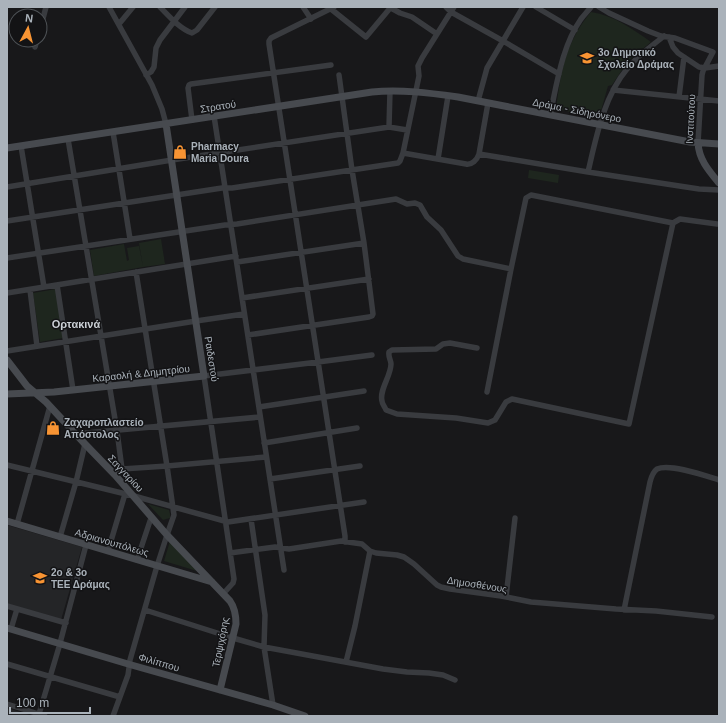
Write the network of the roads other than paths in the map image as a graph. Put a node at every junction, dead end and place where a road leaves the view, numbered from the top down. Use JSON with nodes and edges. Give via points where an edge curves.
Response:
{"nodes":[{"id":1,"x":109,"y":7,"type":"edge"},
{"id":2,"x":133,"y":7,"type":"edge"},
{"id":3,"x":160,"y":7,"type":"edge"},
{"id":4,"x":185,"y":7,"type":"edge"},
{"id":5,"x":215,"y":7,"type":"edge"},
{"id":6,"x":303,"y":7,"type":"edge"},
{"id":7,"x":391,"y":7,"type":"edge"},
{"id":8,"x":446,"y":7,"type":"edge"},
{"id":9,"x":523,"y":7,"type":"edge"},
{"id":10,"x":536,"y":7,"type":"edge"},
{"id":11,"x":591,"y":7,"type":"edge"},
{"id":12,"x":599,"y":7,"type":"edge"},
{"id":13,"x":333,"y":8,"type":"edge"},
{"id":14,"x":453,"y":10,"type":"edge"},
{"id":15,"x":311,"y":19,"type":"junction"},
{"id":16,"x":174,"y":21,"type":"junction"},
{"id":17,"x":119,"y":24,"type":"junction"},
{"id":18,"x":575,"y":30,"type":"junction"},
{"id":19,"x":437,"y":34,"type":"junction"},
{"id":20,"x":667,"y":37,"type":"junction"},
{"id":21,"x":503,"y":41,"type":"junction"},
{"id":22,"x":684,"y":57,"type":"junction"},
{"id":23,"x":332,"y":65,"type":"dead end"},
{"id":24,"x":719,"y":66,"type":"edge"},
{"id":25,"x":705,"y":68,"type":"junction"},
{"id":26,"x":273,"y":73,"type":"junction"},
{"id":27,"x":340,"y":74,"type":"dead end"},
{"id":28,"x":559,"y":74,"type":"junction"},
{"id":29,"x":146,"y":75,"type":"junction"},
{"id":30,"x":613,"y":90,"type":"junction"},
{"id":31,"x":390,"y":91,"type":"junction"},
{"id":32,"x":415,"y":92,"type":"junction"},
{"id":33,"x":432,"y":94,"type":"joint"},
{"id":34,"x":448,"y":96,"type":"junction"},
{"id":35,"x":342,"y":97,"type":"junction"},
{"id":36,"x":679,"y":97,"type":"junction"},
{"id":37,"x":701,"y":100,"type":"junction"},
{"id":38,"x":478,"y":101,"type":"junction"},
{"id":39,"x":719,"y":101,"type":"edge"},
{"id":40,"x":488,"y":103,"type":"junction"},
{"id":41,"x":278,"y":106,"type":"junction"},
{"id":42,"x":550,"y":115,"type":"junction"},
{"id":43,"x":214,"y":116,"type":"junction"},
{"id":44,"x":192,"y":120,"type":"junction"},
{"id":45,"x":166,"y":124,"type":"junction"},
{"id":46,"x":599,"y":124,"type":"junction"},
{"id":47,"x":389,"y":127,"type":"junction"},
{"id":48,"x":407,"y":130,"type":"junction"},
{"id":49,"x":113,"y":132,"type":"junction"},
{"id":50,"x":347,"y":133,"type":"junction"},
{"id":51,"x":68,"y":139,"type":"junction"},
{"id":52,"x":284,"y":143,"type":"junction"},
{"id":53,"x":698,"y":143,"type":"junction"},
{"id":54,"x":719,"y":144,"type":"edge"},
{"id":55,"x":21,"y":146,"type":"junction"},
{"id":56,"x":7,"y":148,"type":"edge"},
{"id":57,"x":220,"y":152,"type":"junction"},
{"id":58,"x":403,"y":153,"type":"junction"},
{"id":59,"x":480,"y":154,"type":"junction"},
{"id":60,"x":438,"y":159,"type":"junction"},
{"id":61,"x":172,"y":160,"type":"junction"},
{"id":62,"x":119,"y":168,"type":"junction"},
{"id":63,"x":352,"y":170,"type":"junction"},
{"id":64,"x":588,"y":172,"type":"junction"},
{"id":65,"x":74,"y":176,"type":"junction"},
{"id":66,"x":289,"y":180,"type":"junction"},
{"id":67,"x":27,"y":183,"type":"junction"},
{"id":68,"x":719,"y":183,"type":"edge"},
{"id":69,"x":7,"y":187,"type":"edge"},
{"id":70,"x":225,"y":188,"type":"junction"},
{"id":71,"x":719,"y":190,"type":"edge"},
{"id":72,"x":177,"y":195,"type":"junction"},
{"id":73,"x":125,"y":203,"type":"junction"},
{"id":74,"x":358,"y":205,"type":"junction"},
{"id":75,"x":80,"y":210,"type":"junction"},
{"id":76,"x":295,"y":215,"type":"junction"},
{"id":77,"x":33,"y":218,"type":"junction"},
{"id":78,"x":7,"y":222,"type":"edge"},
{"id":79,"x":673,"y":223,"type":"junction"},
{"id":80,"x":719,"y":224,"type":"edge"},
{"id":81,"x":231,"y":225,"type":"junction"},
{"id":82,"x":182,"y":231,"type":"junction"},
{"id":83,"x":130,"y":239,"type":"junction"},
{"id":84,"x":364,"y":243,"type":"junction"},
{"id":85,"x":85,"y":246,"type":"junction"},
{"id":86,"x":300,"y":252,"type":"junction"},
{"id":87,"x":39,"y":254,"type":"junction"},
{"id":88,"x":7,"y":258,"type":"edge"},
{"id":89,"x":236,"y":259,"type":"junction"},
{"id":90,"x":187,"y":264,"type":"junction"},
{"id":91,"x":511,"y":269,"type":"junction"},
{"id":92,"x":136,"y":272,"type":"junction"},
{"id":93,"x":369,"y":279,"type":"junction"},
{"id":94,"x":91,"y":280,"type":"junction"},
{"id":95,"x":57,"y":285,"type":"junction"},
{"id":96,"x":44,"y":287,"type":"junction"},
{"id":97,"x":306,"y":289,"type":"junction"},
{"id":98,"x":30,"y":290,"type":"junction"},
{"id":99,"x":7,"y":293,"type":"edge"},
{"id":100,"x":242,"y":298,"type":"junction"},
{"id":101,"x":244,"y":314,"type":"junction"},
{"id":102,"x":196,"y":321,"type":"junction"},
{"id":103,"x":312,"y":325,"type":"junction"},
{"id":104,"x":145,"y":329,"type":"junction"},
{"id":105,"x":248,"y":335,"type":"junction"},
{"id":106,"x":100,"y":336,"type":"junction"},
{"id":107,"x":66,"y":341,"type":"junction"},
{"id":108,"x":37,"y":346,"type":"junction"},
{"id":109,"x":477,"y":348,"type":"dead end"},
{"id":110,"x":7,"y":351,"type":"edge"},
{"id":111,"x":372,"y":355,"type":"dead end"},
{"id":112,"x":7,"y":360,"type":"edge"},
{"id":113,"x":318,"y":362,"type":"junction"},
{"id":114,"x":253,"y":370,"type":"junction"},
{"id":115,"x":204,"y":376,"type":"junction"},
{"id":116,"x":154,"y":381,"type":"junction"},
{"id":117,"x":108,"y":386,"type":"junction"},
{"id":118,"x":73,"y":390,"type":"junction"},
{"id":119,"x":364,"y":391,"type":"dead end"},
{"id":120,"x":487,"y":392,"type":"dead end"},
{"id":121,"x":36,"y":393,"type":"junction"},
{"id":122,"x":7,"y":394,"type":"edge"},
{"id":123,"x":323,"y":397,"type":"junction"},
{"id":124,"x":50,"y":406,"type":"junction"},
{"id":125,"x":259,"y":406,"type":"junction"},
{"id":126,"x":260,"y":417,"type":"junction"},
{"id":127,"x":211,"y":422,"type":"junction"},
{"id":128,"x":161,"y":426,"type":"junction"},
{"id":129,"x":357,"y":428,"type":"dead end"},
{"id":130,"x":116,"y":431,"type":"junction"},
{"id":131,"x":329,"y":433,"type":"junction"},
{"id":132,"x":79,"y":437,"type":"junction"},
{"id":133,"x":264,"y":443,"type":"junction"},
{"id":134,"x":85,"y":444,"type":"junction"},
{"id":135,"x":266,"y":457,"type":"junction"},
{"id":136,"x":217,"y":461,"type":"junction"},
{"id":137,"x":7,"y":465,"type":"edge"},
{"id":138,"x":167,"y":466,"type":"junction"},
{"id":139,"x":360,"y":466,"type":"dead end"},
{"id":140,"x":122,"y":469,"type":"junction"},
{"id":141,"x":334,"y":470,"type":"junction"},
{"id":142,"x":32,"y":471,"type":"junction"},
{"id":143,"x":115,"y":475,"type":"junction"},
{"id":144,"x":270,"y":480,"type":"junction"},
{"id":145,"x":719,"y":480,"type":"edge"},
{"id":146,"x":76,"y":482,"type":"junction"},
{"id":147,"x":125,"y":494,"type":"junction"},
{"id":148,"x":134,"y":496,"type":"junction"},
{"id":149,"x":364,"y":502,"type":"dead end"},
{"id":150,"x":173,"y":506,"type":"junction"},
{"id":151,"x":340,"y":506,"type":"junction"},
{"id":152,"x":275,"y":515,"type":"junction"},
{"id":153,"x":151,"y":518,"type":"junction"},
{"id":154,"x":515,"y":518,"type":"dead end"},
{"id":155,"x":251,"y":519,"type":"junction"},
{"id":156,"x":7,"y":521,"type":"edge"},
{"id":157,"x":226,"y":521,"type":"junction"},
{"id":158,"x":17,"y":524,"type":"junction"},
{"id":159,"x":167,"y":535,"type":"junction"},
{"id":160,"x":60,"y":537,"type":"junction"},
{"id":161,"x":345,"y":542,"type":"junction"},
{"id":162,"x":86,"y":545,"type":"junction"},
{"id":163,"x":280,"y":548,"type":"junction"},
{"id":164,"x":256,"y":550,"type":"junction"},
{"id":165,"x":370,"y":551,"type":"junction"},
{"id":166,"x":108,"y":552,"type":"junction"},
{"id":167,"x":230,"y":553,"type":"junction"},
{"id":168,"x":137,"y":560,"type":"junction"},
{"id":169,"x":157,"y":566,"type":"junction"},
{"id":170,"x":284,"y":570,"type":"dead end"},
{"id":171,"x":212,"y":582,"type":"junction"},
{"id":172,"x":223,"y":594,"type":"junction"},
{"id":173,"x":506,"y":597,"type":"junction"},
{"id":174,"x":7,"y":606,"type":"edge"},
{"id":175,"x":17,"y":609,"type":"junction"},
{"id":176,"x":145,"y":610,"type":"junction"},
{"id":177,"x":624,"y":610,"type":"junction"},
{"id":178,"x":712,"y":617,"type":"dead end"},
{"id":179,"x":66,"y":623,"type":"junction"},
{"id":180,"x":9,"y":629,"type":"edge"},
{"id":181,"x":233,"y":638,"type":"junction"},
{"id":182,"x":60,"y":644,"type":"junction"},
{"id":183,"x":264,"y":647,"type":"junction"},
{"id":184,"x":346,"y":662,"type":"junction"},
{"id":185,"x":7,"y":664,"type":"edge"},
{"id":186,"x":128,"y":664,"type":"junction"},
{"id":187,"x":50,"y":677,"type":"junction"},
{"id":188,"x":455,"y":680,"type":"dead end"},
{"id":189,"x":220,"y":690,"type":"junction"},
{"id":190,"x":120,"y":697,"type":"junction"},
{"id":191,"x":7,"y":704,"type":"edge"},
{"id":192,"x":273,"y":705,"type":"junction"},
{"id":193,"x":39,"y":714,"type":"junction"},
{"id":194,"x":46,"y":716,"type":"edge"},
{"id":195,"x":113,"y":716,"type":"edge"},
{"id":196,"x":305,"y":716,"type":"edge"}],
"edges":[{"from":1,"to":17,"type":"street"},
{"from":2,"to":17,"type":"street"},
{"from":3,"to":16,"type":"street"},
{"from":4,"to":16,"type":"street"},
{"from":5,"to":16,"type":"street","via":[[192,33]]},
{"from":6,"to":15,"type":"street"},
{"from":7,"to":13,"type":"street","via":[[366,37]]},
{"from":7,"to":19,"type":"street","via":[[412,17]]},
{"from":8,"to":14,"type":"street"},
{"from":9,"to":21,"type":"street"},
{"from":10,"to":18,"type":"street"},
{"from":11,"to":18,"type":"street"},
{"from":12,"to":20,"type":"street","via":[[644,30]]},
{"from":13,"to":15,"type":"street"},
{"from":14,"to":19,"type":"street"},
{"from":14,"to":21,"type":"street"},
{"from":15,"to":26,"type":"street","via":[[270,40]]},
{"from":16,"to":29,"type":"street","via":[[160,40],[156,48],[154,67]]},
{"from":17,"to":29,"type":"street"},
{"from":18,"to":28,"type":"street","via":[[564,54]]},
{"from":19,"to":32,"type":"street","via":[[418,66],[419,76]]},
{"from":20,"to":22,"type":"street"},
{"from":20,"to":25,"type":"street","name":"Ινστιτούτου","via":[[713,52]]},
{"from":20,"to":30,"type":"street","via":[[627,68]]},
{"from":21,"to":28,"type":"street"},
{"from":21,"to":38,"type":"street","via":[[487,68]]},
{"from":22,"to":25,"type":"street"},
{"from":22,"to":36,"type":"street"},
{"from":23,"to":26,"type":"street"},
{"from":24,"to":25,"type":"street"},
{"from":25,"to":37,"type":"street","name":"Ινστιτούτου","via":[[702,75]]},
{"from":26,"to":41,"type":"street"},
{"from":26,"to":44,"type":"street","via":[[189,85]]},
{"from":27,"to":35,"type":"street"},
{"from":28,"to":42,"type":"street"},
{"from":29,"to":45,"type":"street"},
{"from":30,"to":36,"type":"street"},
{"from":30,"to":46,"type":"street"},
{"from":31,"to":32,"type":"street","name":"Στρατού"},
{"from":31,"to":35,"type":"street","name":"Στρατού"},
{"from":31,"to":47,"type":"street"},
{"from":32,"to":33,"type":"street","name":"Στρατού"},
{"from":32,"to":48,"type":"street"},
{"from":33,"to":34,"type":"street","name":"Δράμα - Σιδηρόνερο"},
{"from":34,"to":38,"type":"street","name":"Δράμα - Σιδηρόνερο"},
{"from":34,"to":60,"type":"street"},
{"from":35,"to":41,"type":"street","name":"Στρατού"},
{"from":35,"to":50,"type":"street"},
{"from":36,"to":37,"type":"street"},
{"from":37,"to":39,"type":"street"},
{"from":37,"to":53,"type":"street","name":"Ινστιτούτου"},
{"from":38,"to":40,"type":"street","name":"Δράμα - Σιδηρόνερο"},
{"from":40,"to":42,"type":"street","name":"Δράμα - Σιδηρόνερο"},
{"from":40,"to":59,"type":"street"},
{"from":41,"to":43,"type":"street","name":"Στρατού"},
{"from":41,"to":52,"type":"street"},
{"from":42,"to":46,"type":"street","name":"Δράμα - Σιδηρόνερο"},
{"from":43,"to":44,"type":"street","name":"Στρατού"},
{"from":43,"to":57,"type":"street"},
{"from":44,"to":45,"type":"street","name":"Στρατού"},
{"from":45,"to":49,"type":"street","name":"Στρατού"},
{"from":45,"to":61,"type":"street","name":"Ραιδεστού"},
{"from":46,"to":53,"type":"street","name":"Δράμα - Σιδηρόνερο"},
{"from":46,"to":64,"type":"street"},
{"from":47,"to":48,"type":"street"},
{"from":47,"to":50,"type":"street"},
{"from":48,"to":58,"type":"street"},
{"from":49,"to":51,"type":"street","name":"Στρατού"},
{"from":49,"to":62,"type":"street"},
{"from":50,"to":52,"type":"street"},
{"from":50,"to":63,"type":"street"},
{"from":51,"to":55,"type":"street","name":"Στρατού"},
{"from":51,"to":65,"type":"street"},
{"from":52,"to":57,"type":"street"},
{"from":52,"to":66,"type":"street"},
{"from":53,"to":54,"type":"street","name":"Δράμα - Σιδηρόνερο"},
{"from":53,"to":68,"type":"street","name":"Ινστιτούτου","via":[[702,160]]},
{"from":55,"to":56,"type":"street","name":"Στρατού"},
{"from":55,"to":67,"type":"street"},
{"from":57,"to":61,"type":"street"},
{"from":57,"to":70,"type":"street"},
{"from":58,"to":60,"type":"street"},
{"from":58,"to":63,"type":"street","via":[[400,162]]},
{"from":59,"to":60,"type":"street","via":[[468,165]]},
{"from":59,"to":64,"type":"street"},
{"from":61,"to":62,"type":"street"},
{"from":61,"to":72,"type":"street","name":"Ραιδεστού"},
{"from":62,"to":65,"type":"street"},
{"from":62,"to":73,"type":"street"},
{"from":63,"to":66,"type":"street"},
{"from":63,"to":74,"type":"street"},
{"from":64,"to":71,"type":"street"},
{"from":65,"to":67,"type":"street"},
{"from":65,"to":75,"type":"street"},
{"from":66,"to":70,"type":"street"},
{"from":66,"to":76,"type":"street"},
{"from":67,"to":69,"type":"street"},
{"from":67,"to":77,"type":"street"},
{"from":70,"to":72,"type":"street"},
{"from":70,"to":81,"type":"street"},
{"from":72,"to":73,"type":"street"},
{"from":72,"to":82,"type":"street","name":"Ραιδεστού"},
{"from":73,"to":75,"type":"street"},
{"from":73,"to":83,"type":"street"},
{"from":74,"to":76,"type":"street"},
{"from":74,"to":84,"type":"street"},
{"from":74,"to":91,"type":"street","via":[[396,199],[407,204],[420,205],[458,256]]},
{"from":75,"to":77,"type":"street"},
{"from":75,"to":85,"type":"street"},
{"from":76,"to":81,"type":"street"},
{"from":76,"to":86,"type":"street"},
{"from":77,"to":78,"type":"street"},
{"from":77,"to":87,"type":"street"},
{"from":79,"to":80,"type":"street","via":[[680,219]]},
{"from":79,"to":91,"type":"street","via":[[531,195],[526,198]]},
{"from":79,"to":109,"type":"street","via":[[629,424],[512,399],[506,402],[495,420],[488,423],[397,414],[386,410],[382,392],[391,365],[389,352],[436,349],[450,343]]},
{"from":81,"to":82,"type":"street"},
{"from":81,"to":89,"type":"street"},
{"from":82,"to":83,"type":"street"},
{"from":82,"to":90,"type":"street","name":"Ραιδεστού"},
{"from":83,"to":85,"type":"street"},
{"from":84,"to":86,"type":"street"},
{"from":84,"to":93,"type":"street"},
{"from":85,"to":87,"type":"street"},
{"from":85,"to":94,"type":"street"},
{"from":86,"to":89,"type":"street"},
{"from":86,"to":97,"type":"street"},
{"from":87,"to":88,"type":"street"},
{"from":87,"to":96,"type":"street"},
{"from":89,"to":90,"type":"street"},
{"from":89,"to":100,"type":"street"},
{"from":90,"to":92,"type":"street"},
{"from":90,"to":102,"type":"street","name":"Ραιδεστού"},
{"from":91,"to":120,"type":"street"},
{"from":92,"to":94,"type":"street"},
{"from":92,"to":104,"type":"street"},
{"from":93,"to":97,"type":"street"},
{"from":93,"to":103,"type":"street","via":[[372,316]]},
{"from":94,"to":95,"type":"street"},
{"from":94,"to":106,"type":"street"},
{"from":95,"to":96,"type":"street"},
{"from":95,"to":107,"type":"street"},
{"from":96,"to":98,"type":"street"},
{"from":97,"to":100,"type":"street"},
{"from":97,"to":103,"type":"street"},
{"from":98,"to":99,"type":"street"},
{"from":98,"to":108,"type":"street"},
{"from":100,"to":101,"type":"street"},
{"from":101,"to":102,"type":"street"},
{"from":101,"to":105,"type":"street"},
{"from":102,"to":104,"type":"street"},
{"from":102,"to":115,"type":"street","name":"Ραιδεστού"},
{"from":103,"to":105,"type":"street"},
{"from":103,"to":113,"type":"street"},
{"from":104,"to":106,"type":"street"},
{"from":104,"to":116,"type":"street"},
{"from":105,"to":114,"type":"street"},
{"from":106,"to":107,"type":"street"},
{"from":106,"to":117,"type":"street"},
{"from":107,"to":108,"type":"street"},
{"from":107,"to":118,"type":"street"},
{"from":108,"to":110,"type":"street"},
{"from":111,"to":113,"type":"street","name":"Καραολή & Δημητρίου"},
{"from":112,"to":121,"type":"street","name":"Σαγγαρίου","via":[[29,389]]},
{"from":113,"to":114,"type":"street","name":"Καραολή & Δημητρίου"},
{"from":113,"to":123,"type":"street"},
{"from":114,"to":115,"type":"street","name":"Καραολή & Δημητρίου"},
{"from":114,"to":125,"type":"street"},
{"from":115,"to":116,"type":"street","name":"Καραολή & Δημητρίου"},
{"from":115,"to":127,"type":"street","name":"Ραιδεστού"},
{"from":116,"to":117,"type":"street","name":"Καραολή & Δημητρίου"},
{"from":116,"to":128,"type":"street"},
{"from":117,"to":118,"type":"street","name":"Καραολή & Δημητρίου"},
{"from":117,"to":130,"type":"street"},
{"from":118,"to":121,"type":"street","name":"Καραολή & Δημητρίου"},
{"from":119,"to":123,"type":"street"},
{"from":121,"to":122,"type":"street","name":"Καραολή & Δημητρίου"},
{"from":121,"to":124,"type":"street","name":"Σαγγαρίου"},
{"from":123,"to":125,"type":"street"},
{"from":123,"to":131,"type":"street"},
{"from":124,"to":132,"type":"street","name":"Σαγγαρίου"},
{"from":124,"to":142,"type":"street"},
{"from":125,"to":126,"type":"street"},
{"from":126,"to":127,"type":"street"},
{"from":126,"to":133,"type":"street"},
{"from":127,"to":128,"type":"street"},
{"from":127,"to":136,"type":"street","name":"Ραιδεστού"},
{"from":128,"to":130,"type":"street"},
{"from":128,"to":138,"type":"street"},
{"from":129,"to":131,"type":"street"},
{"from":130,"to":132,"type":"street","via":[[85,434]]},
{"from":130,"to":140,"type":"street"},
{"from":131,"to":133,"type":"street"},
{"from":131,"to":141,"type":"street"},
{"from":132,"to":134,"type":"street","name":"Σαγγαρίου"},
{"from":133,"to":135,"type":"street"},
{"from":134,"to":143,"type":"street","name":"Σαγγαρίου"},
{"from":134,"to":146,"type":"street"},
{"from":135,"to":136,"type":"street"},
{"from":135,"to":144,"type":"street"},
{"from":136,"to":138,"type":"street"},
{"from":136,"to":157,"type":"street","name":"Ραιδεστού"},
{"from":137,"to":142,"type":"street"},
{"from":138,"to":140,"type":"street"},
{"from":138,"to":150,"type":"street"},
{"from":139,"to":141,"type":"street"},
{"from":140,"to":143,"type":"street"},
{"from":141,"to":144,"type":"street"},
{"from":141,"to":151,"type":"street"},
{"from":142,"to":146,"type":"street"},
{"from":142,"to":158,"type":"street"},
{"from":143,"to":148,"type":"street","name":"Σαγγαρίου"},
{"from":144,"to":152,"type":"street"},
{"from":145,"to":177,"type":"street","via":[[672,468],[659,468],[654,473]]},
{"from":146,"to":147,"type":"street"},
{"from":146,"to":160,"type":"street"},
{"from":147,"to":148,"type":"street"},
{"from":147,"to":166,"type":"street"},
{"from":148,"to":150,"type":"street"},
{"from":148,"to":153,"type":"street","name":"Σαγγαρίου"},
{"from":149,"to":151,"type":"street"},
{"from":150,"to":157,"type":"street"},
{"from":150,"to":159,"type":"street","via":[[174,517]]},
{"from":151,"to":152,"type":"street"},
{"from":151,"to":161,"type":"street"},
{"from":152,"to":155,"type":"street"},
{"from":152,"to":163,"type":"street"},
{"from":153,"to":159,"type":"street","name":"Σαγγαρίου"},
{"from":153,"to":168,"type":"street"},
{"from":154,"to":173,"type":"street"},
{"from":155,"to":157,"type":"street"},
{"from":155,"to":164,"type":"street"},
{"from":156,"to":158,"type":"street","name":"Αδριανουπόλεως"},
{"from":157,"to":167,"type":"street","name":"Ραιδεστού"},
{"from":158,"to":160,"type":"street","name":"Αδριανουπόλεως"},
{"from":159,"to":169,"type":"street"},
{"from":159,"to":171,"type":"street","name":"Σαγγαρίου"},
{"from":160,"to":162,"type":"street","name":"Αδριανουπόλεως"},
{"from":161,"to":163,"type":"street","name":"Δημοσθένους","via":[[337,541],[289,550]]},
{"from":161,"to":165,"type":"street","name":"Δημοσθένους","via":[[362,544]]},
{"from":162,"to":166,"type":"street","name":"Αδριανουπόλεως"},
{"from":162,"to":179,"type":"street"},
{"from":163,"to":164,"type":"street","name":"Δημοσθένους"},
{"from":163,"to":170,"type":"street"},
{"from":164,"to":167,"type":"street","name":"Δημοσθένους"},
{"from":164,"to":183,"type":"street","via":[[265,615]]},
{"from":165,"to":173,"type":"street","name":"Δημοσθένους","via":[[406,558],[441,587]]},
{"from":165,"to":184,"type":"street"},
{"from":166,"to":168,"type":"street","name":"Αδριανουπόλεως"},
{"from":167,"to":172,"type":"street","name":"Ραιδεστού","via":[[234,580]]},
{"from":168,"to":169,"type":"street","name":"Αδριανουπόλεως"},
{"from":169,"to":171,"type":"street","name":"Αδριανουπόλεως"},
{"from":169,"to":176,"type":"street"},
{"from":171,"to":172,"type":"street","name":"Τερψιχόρης"},
{"from":172,"to":181,"type":"street","name":"Τερψιχόρης","via":[[235,610]]},
{"from":173,"to":177,"type":"street","name":"Δημοσθένους","via":[[531,602]]},
{"from":174,"to":175,"type":"street"},
{"from":175,"to":179,"type":"street"},
{"from":175,"to":180,"type":"street"},
{"from":176,"to":181,"type":"street"},
{"from":176,"to":186,"type":"street"},
{"from":177,"to":178,"type":"street","name":"Δημοσθένους"},
{"from":179,"to":182,"type":"street"},
{"from":180,"to":182,"type":"street","name":"Φιλίππου"},
{"from":181,"to":183,"type":"street"},
{"from":181,"to":189,"type":"street","name":"Τερψιχόρης"},
{"from":182,"to":186,"type":"street","name":"Φιλίππου"},
{"from":182,"to":187,"type":"street"},
{"from":183,"to":184,"type":"street"},
{"from":183,"to":192,"type":"street"},
{"from":184,"to":188,"type":"street","via":[[395,671],[443,675]]},
{"from":185,"to":187,"type":"street"},
{"from":186,"to":189,"type":"street","name":"Φιλίππου"},
{"from":186,"to":190,"type":"street","via":[[128,675]]},
{"from":187,"to":190,"type":"street"},
{"from":187,"to":193,"type":"street"},
{"from":189,"to":192,"type":"street","name":"Φιλίππου"},
{"from":190,"to":195,"type":"street"},
{"from":191,"to":193,"type":"street"},
{"from":192,"to":196,"type":"street","name":"Φιλίππου"},
{"from":193,"to":194,"type":"street"}]}
